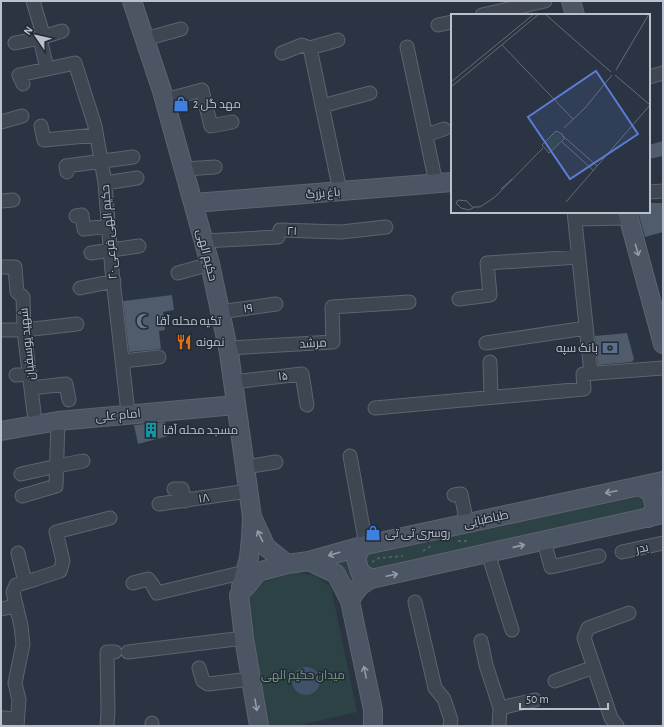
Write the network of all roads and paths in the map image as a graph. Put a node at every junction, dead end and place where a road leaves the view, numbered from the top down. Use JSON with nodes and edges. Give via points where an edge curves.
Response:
{"nodes":[{"id":1,"x":33,"y":1,"type":"edge"},
{"id":2,"x":132,"y":1,"type":"edge"},
{"id":3,"x":545,"y":1,"type":"edge"},
{"id":4,"x":571,"y":1,"type":"edge"},
{"id":5,"x":486,"y":14,"type":"edge"},
{"id":6,"x":575,"y":14,"type":"edge"},
{"id":7,"x":451,"y":22,"type":"edge"},
{"id":8,"x":438,"y":25,"type":"dead end"},
{"id":9,"x":181,"y":29,"type":"dead end"},
{"id":10,"x":62,"y":31,"type":"dead end"},
{"id":11,"x":40,"y":38,"type":"junction"},
{"id":12,"x":145,"y":39,"type":"junction"},
{"id":13,"x":338,"y":40,"type":"dead end"},
{"id":14,"x":15,"y":43,"type":"dead end"},
{"id":15,"x":407,"y":47,"type":"dead end"},
{"id":16,"x":310,"y":48,"type":"junction"},
{"id":17,"x":282,"y":53,"type":"dead end"},
{"id":18,"x":47,"y":69,"type":"junction"},
{"id":19,"x":663,"y":73,"type":"edge"},
{"id":20,"x":650,"y":77,"type":"edge"},
{"id":21,"x":23,"y":84,"type":"dead end"},
{"id":22,"x":370,"y":93,"type":"dead end"},
{"id":23,"x":165,"y":100,"type":"junction"},
{"id":24,"x":322,"y":106,"type":"junction"},
{"id":25,"x":22,"y":116,"type":"dead end"},
{"id":26,"x":1,"y":122,"type":"edge"},
{"id":27,"x":232,"y":122,"type":"dead end"},
{"id":28,"x":41,"y":126,"type":"dead end"},
{"id":29,"x":444,"y":129,"type":"dead end"},
{"id":30,"x":96,"y":135,"type":"junction"},
{"id":31,"x":426,"y":135,"type":"junction"},
{"id":32,"x":133,"y":157,"type":"dead end"},
{"id":33,"x":101,"y":162,"type":"junction"},
{"id":34,"x":215,"y":167,"type":"dead end"},
{"id":35,"x":185,"y":169,"type":"junction"},
{"id":36,"x":67,"y":172,"type":"dead end"},
{"id":37,"x":137,"y":178,"type":"dead end"},
{"id":38,"x":105,"y":183,"type":"junction"},
{"id":39,"x":444,"y":183,"type":"edge"},
{"id":40,"x":340,"y":191,"type":"junction"},
{"id":41,"x":663,"y":191,"type":"edge"},
{"id":42,"x":650,"y":192,"type":"edge"},
{"id":43,"x":194,"y":203,"type":"junction"},
{"id":44,"x":627,"y":215,"type":"edge"},
{"id":45,"x":76,"y":216,"type":"dead end"},
{"id":46,"x":574,"y":216,"type":"edge"},
{"id":47,"x":109,"y":226,"type":"junction"},
{"id":48,"x":386,"y":227,"type":"dead end"},
{"id":49,"x":204,"y":241,"type":"junction"},
{"id":50,"x":139,"y":246,"type":"dead end"},
{"id":51,"x":111,"y":251,"type":"junction"},
{"id":52,"x":90,"y":253,"type":"dead end"},
{"id":53,"x":579,"y":257,"type":"junction"},
{"id":54,"x":210,"y":264,"type":"junction"},
{"id":55,"x":1,"y":267,"type":"edge"},
{"id":56,"x":178,"y":273,"type":"dead end"},
{"id":57,"x":114,"y":281,"type":"junction"},
{"id":58,"x":80,"y":288,"type":"dead end"},
{"id":59,"x":458,"y":299,"type":"dead end"},
{"id":60,"x":409,"y":302,"type":"dead end"},
{"id":61,"x":276,"y":304,"type":"dead end"},
{"id":62,"x":220,"y":312,"type":"junction"},
{"id":63,"x":77,"y":324,"type":"dead end"},
{"id":64,"x":586,"y":328,"type":"junction"},
{"id":65,"x":1,"y":330,"type":"edge"},
{"id":66,"x":24,"y":330,"type":"junction"},
{"id":67,"x":486,"y":343,"type":"dead end"},
{"id":68,"x":663,"y":344,"type":"edge"},
{"id":69,"x":228,"y":348,"type":"junction"},
{"id":70,"x":159,"y":357,"type":"dead end"},
{"id":71,"x":123,"y":361,"type":"junction"},
{"id":72,"x":490,"y":362,"type":"dead end"},
{"id":73,"x":663,"y":368,"type":"edge"},
{"id":74,"x":591,"y":373,"type":"junction"},
{"id":75,"x":30,"y":374,"type":"junction"},
{"id":76,"x":16,"y":375,"type":"dead end"},
{"id":77,"x":32,"y":388,"type":"junction"},
{"id":78,"x":235,"y":394,"type":"junction"},
{"id":79,"x":491,"y":398,"type":"junction"},
{"id":80,"x":68,"y":400,"type":"dead end"},
{"id":81,"x":127,"y":404,"type":"junction"},
{"id":82,"x":307,"y":405,"type":"dead end"},
{"id":83,"x":375,"y":408,"type":"dead end"},
{"id":84,"x":34,"y":413,"type":"junction"},
{"id":85,"x":1,"y":419,"type":"edge"},
{"id":86,"x":58,"y":421,"type":"junction"},
{"id":87,"x":1,"y":431,"type":"edge"},
{"id":88,"x":350,"y":456,"type":"dead end"},
{"id":89,"x":84,"y":461,"type":"dead end"},
{"id":90,"x":276,"y":462,"type":"dead end"},
{"id":91,"x":57,"y":466,"type":"junction"},
{"id":92,"x":245,"y":468,"type":"junction"},
{"id":93,"x":21,"y":474,"type":"dead end"},
{"id":94,"x":663,"y":481,"type":"edge"},
{"id":95,"x":641,"y":486,"type":"junction"},
{"id":96,"x":174,"y":489,"type":"dead end"},
{"id":97,"x":248,"y":491,"type":"junction"},
{"id":98,"x":454,"y":495,"type":"dead end"},
{"id":99,"x":22,"y":496,"type":"dead end"},
{"id":100,"x":185,"y":501,"type":"junction"},
{"id":101,"x":159,"y":504,"type":"dead end"},
{"id":102,"x":655,"y":516,"type":"edge"},
{"id":103,"x":252,"y":517,"type":"junction"},
{"id":104,"x":110,"y":518,"type":"dead end"},
{"id":105,"x":467,"y":524,"type":"junction"},
{"id":106,"x":456,"y":541,"type":"dead end"},
{"id":107,"x":473,"y":541,"type":"dead end"},
{"id":108,"x":544,"y":541,"type":"junction"},
{"id":109,"x":663,"y":543,"type":"edge"},
{"id":110,"x":434,"y":544,"type":"dead end"},
{"id":111,"x":364,"y":546,"type":"junction"},
{"id":112,"x":422,"y":552,"type":"dead end"},
{"id":113,"x":622,"y":552,"type":"dead end"},
{"id":114,"x":18,"y":553,"type":"dead end"},
{"id":115,"x":488,"y":553,"type":"junction"},
{"id":116,"x":405,"y":556,"type":"dead end"},
{"id":117,"x":599,"y":556,"type":"dead end"},
{"id":118,"x":309,"y":561,"type":"junction"},
{"id":119,"x":287,"y":564,"type":"junction"},
{"id":120,"x":245,"y":572,"type":"junction"},
{"id":121,"x":371,"y":579,"type":"junction"},
{"id":122,"x":26,"y":582,"type":"junction"},
{"id":123,"x":133,"y":583,"type":"dead end"},
{"id":124,"x":239,"y":596,"type":"junction"},
{"id":125,"x":350,"y":601,"type":"junction"},
{"id":126,"x":415,"y":602,"type":"dead end"},
{"id":127,"x":16,"y":606,"type":"junction"},
{"id":128,"x":1,"y":609,"type":"edge"},
{"id":129,"x":629,"y":613,"type":"dead end"},
{"id":130,"x":512,"y":630,"type":"dead end"},
{"id":131,"x":244,"y":638,"type":"junction"},
{"id":132,"x":481,"y":641,"type":"dead end"},
{"id":133,"x":594,"y":667,"type":"junction"},
{"id":134,"x":199,"y":668,"type":"dead end"},
{"id":135,"x":252,"y":679,"type":"junction"},
{"id":136,"x":555,"y":681,"type":"dead end"},
{"id":137,"x":535,"y":700,"type":"dead end"},
{"id":138,"x":500,"y":708,"type":"junction"},
{"id":139,"x":4,"y":718,"type":"dead end"},
{"id":140,"x":17,"y":723,"type":"edge"},
{"id":141,"x":107,"y":726,"type":"edge"},
{"id":142,"x":259,"y":726,"type":"edge"},
{"id":143,"x":374,"y":726,"type":"edge"},
{"id":144,"x":450,"y":726,"type":"edge"},
{"id":145,"x":499,"y":726,"type":"edge"},
{"id":146,"x":617,"y":726,"type":"edge"}],
"edges":[{"from":1,"to":11,"type":"street","via":[[42,31]]},
{"from":2,"to":12,"type":"main road","name":"حکیم الهی"},
{"from":3,"to":5,"type":"street"},
{"from":4,"to":6,"type":"main road"},
{"from":7,"to":8,"type":"street"},
{"from":9,"to":12,"type":"street"},
{"from":10,"to":11,"type":"street"},
{"from":11,"to":14,"type":"street"},
{"from":11,"to":18,"type":"street"},
{"from":12,"to":23,"type":"main road","name":"حکیم الهی"},
{"from":13,"to":16,"type":"street"},
{"from":15,"to":31,"type":"street"},
{"from":16,"to":17,"type":"street","via":[[302,46]]},
{"from":16,"to":24,"type":"street"},
{"from":18,"to":21,"type":"street","via":[[20,75]]},
{"from":18,"to":30,"type":"street","name":"حکیم الهی فرعی ۲۰","via":[[75,63]]},
{"from":19,"to":20,"type":"street"},
{"from":22,"to":24,"type":"street"},
{"from":23,"to":27,"type":"street","via":[[202,90],[211,126]]},
{"from":23,"to":35,"type":"main road","name":"حکیم الهی"},
{"from":24,"to":40,"type":"street"},
{"from":25,"to":26,"type":"street"},
{"from":28,"to":30,"type":"street","via":[[44,140]]},
{"from":29,"to":31,"type":"street"},
{"from":30,"to":33,"type":"street","name":"حکیم الهی فرعی ۲۰"},
{"from":31,"to":39,"type":"street"},
{"from":32,"to":33,"type":"street"},
{"from":33,"to":36,"type":"street","via":[[66,166]]},
{"from":33,"to":38,"type":"street","name":"حکیم الهی فرعی ۲۰"},
{"from":34,"to":35,"type":"street"},
{"from":35,"to":43,"type":"main road","name":"حکیم الهی"},
{"from":37,"to":38,"type":"street"},
{"from":38,"to":47,"type":"street","name":"حکیم الهی فرعی ۲۰"},
{"from":39,"to":40,"type":"main road","name":"باغ بزرگ"},
{"from":40,"to":43,"type":"main road","name":"باغ بزرگ"},
{"from":41,"to":42,"type":"street"},
{"from":43,"to":49,"type":"main road","name":"حکیم الهی"},
{"from":44,"to":46,"type":"street"},
{"from":44,"to":68,"type":"main road","one_way":true},
{"from":45,"to":47,"type":"street","via":[[82,215],[84,229]]},
{"from":46,"to":53,"type":"street"},
{"from":47,"to":51,"type":"street","name":"حکیم الهی فرعی ۲۰"},
{"from":48,"to":49,"type":"street","name":"۲۱","via":[[341,232],[280,230],[278,237]]},
{"from":49,"to":54,"type":"main road","name":"حکیم الهی"},
{"from":50,"to":51,"type":"street"},
{"from":51,"to":52,"type":"street"},
{"from":51,"to":57,"type":"street","name":"حکیم الهی فرعی ۲۰"},
{"from":53,"to":59,"type":"street","via":[[487,263],[490,295]]},
{"from":53,"to":64,"type":"street"},
{"from":54,"to":56,"type":"street"},
{"from":54,"to":62,"type":"main road","name":"حکیم الهی"},
{"from":55,"to":66,"type":"street","name":"شهید یوسفیان","via":[[15,268],[17,292],[23,297]]},
{"from":57,"to":58,"type":"street"},
{"from":57,"to":71,"type":"street","name":"حکیم الهی فرعی ۲۰"},
{"from":60,"to":69,"type":"street","name":"مرشد","via":[[332,307],[333,342]]},
{"from":61,"to":62,"type":"street","name":"۱۹"},
{"from":62,"to":69,"type":"main road","name":"حکیم الهی"},
{"from":63,"to":66,"type":"street"},
{"from":64,"to":67,"type":"street"},
{"from":64,"to":74,"type":"street"},
{"from":65,"to":66,"type":"street"},
{"from":66,"to":75,"type":"street","name":"شهید یوسفیان"},
{"from":69,"to":78,"type":"main road","name":"حکیم الهی"},
{"from":70,"to":71,"type":"street"},
{"from":71,"to":81,"type":"street","name":"حکیم الهی فرعی ۲۰"},
{"from":72,"to":79,"type":"street"},
{"from":73,"to":74,"type":"street"},
{"from":74,"to":79,"type":"street","via":[[583,374],[584,389]]},
{"from":75,"to":76,"type":"street"},
{"from":75,"to":77,"type":"street","name":"شهید یوسفیان"},
{"from":77,"to":80,"type":"street","via":[[66,384]]},
{"from":77,"to":84,"type":"street","name":"شهید یوسفیان"},
{"from":78,"to":81,"type":"main road"},
{"from":78,"to":82,"type":"street","name":"۱۵","via":[[302,374]]},
{"from":78,"to":86,"type":"main road","name":"امام علی"},
{"from":78,"to":92,"type":"main road","name":"حکیم الهی"},
{"from":79,"to":83,"type":"street"},
{"from":81,"to":84,"type":"main road"},
{"from":84,"to":85,"type":"main road"},
{"from":86,"to":87,"type":"main road","name":"امام علی"},
{"from":86,"to":91,"type":"street"},
{"from":88,"to":111,"type":"street"},
{"from":89,"to":91,"type":"street"},
{"from":90,"to":92,"type":"street"},
{"from":91,"to":93,"type":"street"},
{"from":91,"to":99,"type":"street","via":[[56,486]]},
{"from":92,"to":97,"type":"main road","name":"حکیم الهی"},
{"from":94,"to":95,"type":"main road","name":"طباطبایی"},
{"from":95,"to":102,"type":"main road","via":[[652,494]]},
{"from":95,"to":105,"type":"main road","name":"طباطبایی","one_way":true},
{"from":96,"to":100,"type":"street","via":[[182,489]]},
{"from":97,"to":100,"type":"street","name":"۱۸"},
{"from":97,"to":103,"type":"main road","name":"حکیم الهی"},
{"from":98,"to":105,"type":"street","via":[[461,494]]},
{"from":100,"to":101,"type":"street","name":"۱۸"},
{"from":102,"to":108,"type":"main road"},
{"from":119,"to":103,"type":"main road","one_way":true,"via":[[266,547]]},
{"from":103,"to":120,"type":"main road","via":[[249,558]]},
{"from":104,"to":122,"type":"street","via":[[56,532],[63,561],[60,571]]},
{"from":105,"to":111,"type":"main road","name":"طباطبایی"},
{"from":106,"to":107,"type":"path"},
{"from":115,"to":108,"type":"main road","one_way":true},
{"from":108,"to":117,"type":"street","via":[[551,567]]},
{"from":109,"to":113,"type":"street","name":"بدر"},
{"from":110,"to":112,"type":"path"},
{"from":111,"to":118,"type":"main road","name":"طباطبایی","one_way":true},
{"from":111,"to":121,"type":"main road","via":[[356,558],[360,572]]},
{"from":114,"to":122,"type":"street"},
{"from":121,"to":115,"type":"main road","one_way":true},
{"from":115,"to":130,"type":"street"},
{"from":116,"to":121,"type":"path","via":[[379,558],[369,564]]},
{"from":118,"to":119,"type":"main road"},
{"from":118,"to":125,"type":"main road","via":[[336,574]]},
{"from":119,"to":124,"type":"main road","via":[[258,572]]},
{"from":120,"to":123,"type":"street","via":[[157,593],[148,579]]},
{"from":120,"to":124,"type":"main road"},
{"from":121,"to":125,"type":"main road","via":[[356,590]]},
{"from":122,"to":127,"type":"street","via":[[16,584],[13,592]]},
{"from":124,"to":131,"type":"main road"},
{"from":143,"to":125,"type":"main road","one_way":true,"via":[[373,710]]},
{"from":126,"to":144,"type":"street","via":[[435,688],[444,699],[451,720]]},
{"from":127,"to":128,"type":"street"},
{"from":127,"to":140,"type":"street","via":[[23,644],[15,683],[19,700]]},
{"from":129,"to":133,"type":"street","via":[[588,628],[584,638]]},
{"from":131,"to":135,"type":"main road"},
{"from":131,"to":141,"type":"street","via":[[107,652]]},
{"from":132,"to":138,"type":"street"},
{"from":133,"to":136,"type":"street"},
{"from":133,"to":146,"type":"street","via":[[611,718]]},
{"from":134,"to":135,"type":"street","via":[[203,681],[208,684]]},
{"from":135,"to":142,"type":"main road","one_way":true},
{"from":137,"to":138,"type":"street"},
{"from":138,"to":145,"type":"street"},
{"from":139,"to":140,"type":"street"}]}
